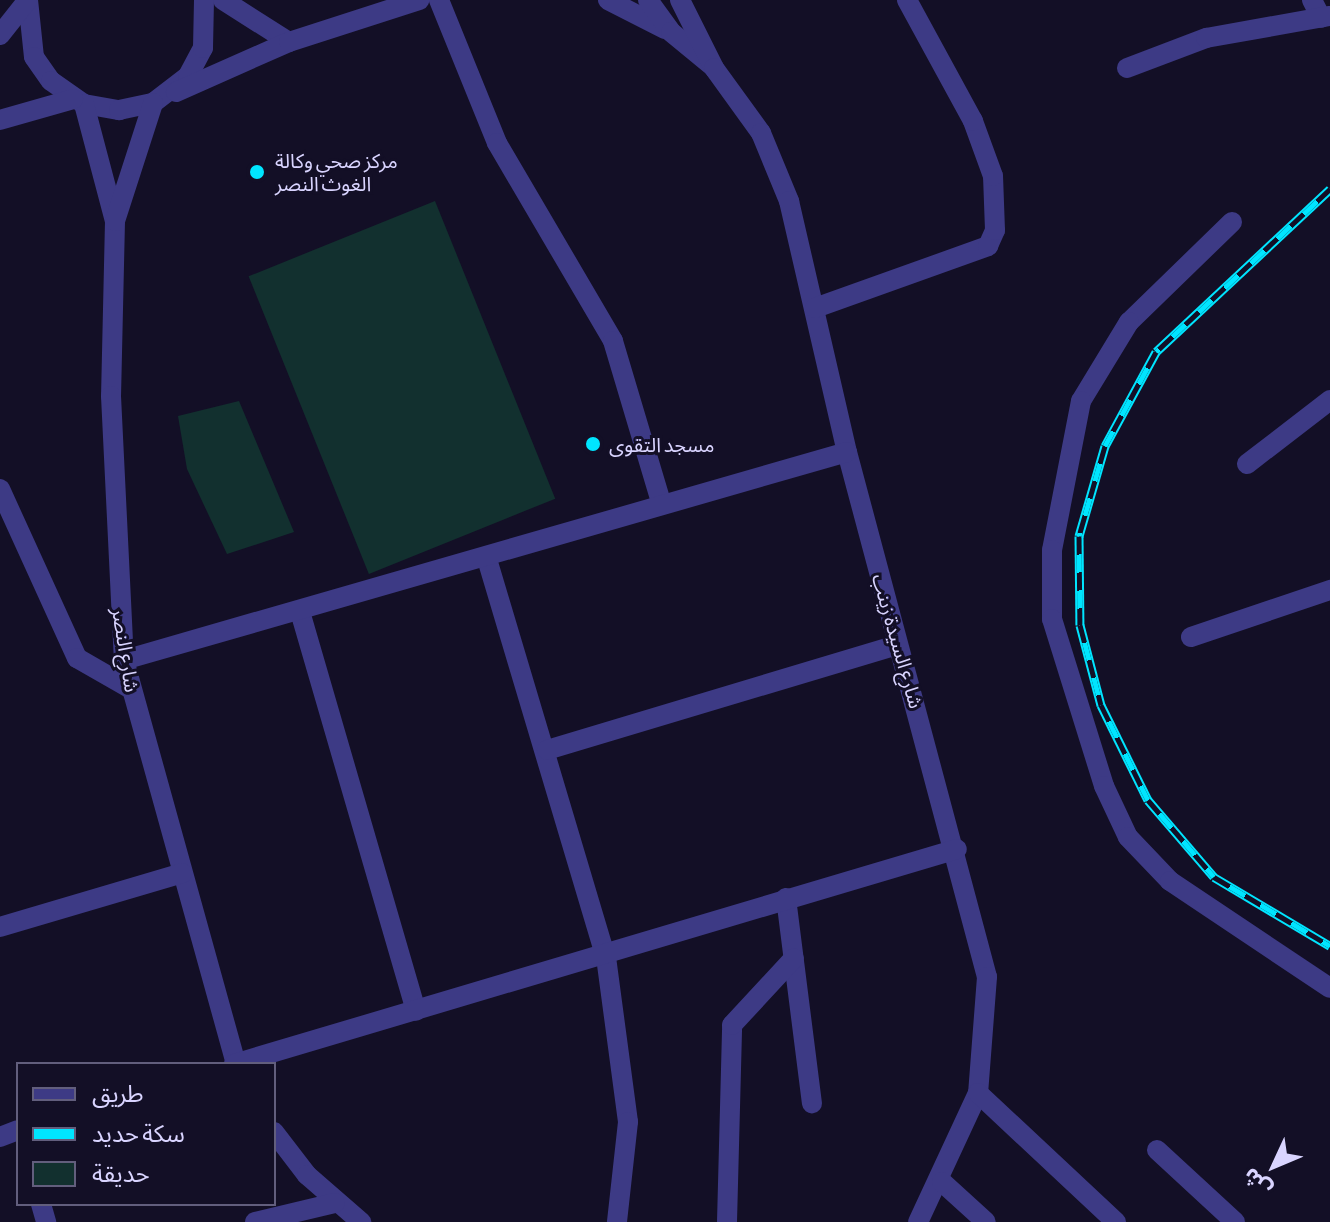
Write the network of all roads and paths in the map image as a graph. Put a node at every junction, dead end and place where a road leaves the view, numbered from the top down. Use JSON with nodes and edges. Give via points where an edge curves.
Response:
{"nodes":[{"id":1,"x":28,"y":0,"type":"edge"},
{"id":2,"x":204,"y":0,"type":"edge"},
{"id":3,"x":223,"y":0,"type":"edge"},
{"id":4,"x":419,"y":0,"type":"edge"},
{"id":5,"x":439,"y":0,"type":"edge"},
{"id":6,"x":608,"y":0,"type":"edge"},
{"id":7,"x":648,"y":0,"type":"edge"},
{"id":8,"x":907,"y":0,"type":"edge"},
{"id":9,"x":682,"y":2,"type":"edge"},
{"id":10,"x":1321,"y":11,"type":"edge"},
{"id":11,"x":671,"y":32,"type":"junction"},
{"id":12,"x":0,"y":35,"type":"edge"},
{"id":13,"x":289,"y":42,"type":"junction"},
{"id":14,"x":714,"y":68,"type":"junction"},
{"id":15,"x":1127,"y":68,"type":"dead end"},
{"id":16,"x":158,"y":100,"type":"junction"},
{"id":17,"x":79,"y":101,"type":"junction"},
{"id":18,"x":0,"y":120,"type":"edge"},
{"id":19,"x":115,"y":221,"type":"junction"},
{"id":20,"x":1232,"y":222,"type":"dead end"},
{"id":21,"x":815,"y":308,"type":"junction"},
{"id":22,"x":1330,"y":400,"type":"edge"},
{"id":23,"x":847,"y":452,"type":"junction"},
{"id":24,"x":1247,"y":464,"type":"dead end"},
{"id":25,"x":0,"y":489,"type":"edge"},
{"id":26,"x":661,"y":502,"type":"junction"},
{"id":27,"x":487,"y":559,"type":"junction"},
{"id":28,"x":1330,"y":590,"type":"edge"},
{"id":29,"x":301,"y":615,"type":"junction"},
{"id":30,"x":1191,"y":637,"type":"dead end"},
{"id":31,"x":898,"y":645,"type":"junction"},
{"id":32,"x":124,"y":660,"type":"junction"},
{"id":33,"x":131,"y":689,"type":"junction"},
{"id":34,"x":547,"y":750,"type":"junction"},
{"id":35,"x":957,"y":849,"type":"junction"},
{"id":36,"x":182,"y":873,"type":"junction"},
{"id":37,"x":786,"y":898,"type":"junction"},
{"id":38,"x":0,"y":927,"type":"edge"},
{"id":39,"x":606,"y":957,"type":"junction"},
{"id":40,"x":794,"y":958,"type":"junction"},
{"id":41,"x":1330,"y":988,"type":"edge"},
{"id":42,"x":416,"y":1011,"type":"junction"},
{"id":43,"x":234,"y":1062,"type":"edge"},
{"id":44,"x":242,"y":1062,"type":"edge"},
{"id":45,"x":978,"y":1093,"type":"junction"},
{"id":46,"x":812,"y":1103,"type":"dead end"},
{"id":47,"x":276,"y":1134,"type":"edge"},
{"id":48,"x":1157,"y":1150,"type":"dead end"},
{"id":49,"x":942,"y":1182,"type":"junction"},
{"id":50,"x":335,"y":1203,"type":"junction"},
{"id":51,"x":255,"y":1222,"type":"edge"},
{"id":52,"x":361,"y":1222,"type":"edge"},
{"id":53,"x":617,"y":1222,"type":"edge"},
{"id":54,"x":727,"y":1222,"type":"edge"},
{"id":55,"x":918,"y":1222,"type":"edge"},
{"id":56,"x":986,"y":1222,"type":"edge"},
{"id":57,"x":1116,"y":1222,"type":"edge"},
{"id":58,"x":1235,"y":1222,"type":"edge"}],
"edges":[{"from":1,"to":12,"type":"street"},
{"from":1,"to":17,"type":"street","via":[[34,57]]},
{"from":2,"to":16,"type":"street","via":[[203,48],[188,76]]},
{"from":3,"to":13,"type":"street"},
{"from":4,"to":13,"type":"street"},
{"from":5,"to":26,"type":"street","via":[[497,143],[613,341]]},
{"from":6,"to":11,"type":"street"},
{"from":7,"to":11,"type":"street","name":"شارع السيدة زينب"},
{"from":8,"to":21,"type":"street","via":[[973,121],[993,176],[995,230],[988,246]]},
{"from":9,"to":14,"type":"street","name":"شارع السيدة زينب"},
{"from":10,"to":15,"type":"street","via":[[1206,38]]},
{"from":11,"to":14,"type":"street","name":"شارع السيدة زينب"},
{"from":13,"to":16,"type":"street"},
{"from":14,"to":21,"type":"street","name":"شارع السيدة زينب","via":[[770,151]]},
{"from":16,"to":17,"type":"street","via":[[119,110]]},
{"from":16,"to":19,"type":"street","name":"شارع النصر"},
{"from":17,"to":18,"type":"street"},
{"from":17,"to":19,"type":"street","name":"شارع النصر"},
{"from":19,"to":32,"type":"street","name":"شارع النصر","via":[[112,425]]},
{"from":20,"to":41,"type":"street","via":[[1129,322],[1081,401],[1052,550],[1052,619],[1104,786],[1128,837],[1170,881]]},
{"from":21,"to":23,"type":"street","name":"شارع السيدة زينب"},
{"from":22,"to":24,"type":"street"},
{"from":23,"to":26,"type":"street"},
{"from":23,"to":31,"type":"street","name":"شارع السيدة زينب"},
{"from":25,"to":33,"type":"street","via":[[77,658]]},
{"from":26,"to":27,"type":"street"},
{"from":27,"to":29,"type":"street"},
{"from":27,"to":34,"type":"street"},
{"from":28,"to":30,"type":"street"},
{"from":29,"to":32,"type":"street"},
{"from":29,"to":42,"type":"street"},
{"from":31,"to":34,"type":"street"},
{"from":31,"to":35,"type":"street","name":"شارع السيدة زينب"},
{"from":32,"to":33,"type":"street","name":"شارع النصر"},
{"from":33,"to":36,"type":"street","name":"شارع النصر"},
{"from":34,"to":39,"type":"street"},
{"from":35,"to":37,"type":"street"},
{"from":35,"to":45,"type":"street","name":"شارع السيدة زينب","via":[[987,977]]},
{"from":36,"to":38,"type":"street"},
{"from":36,"to":43,"type":"street","name":"شارع النصر"},
{"from":37,"to":39,"type":"street"},
{"from":37,"to":40,"type":"street"},
{"from":39,"to":42,"type":"street"},
{"from":39,"to":53,"type":"street","via":[[628,1122]]},
{"from":40,"to":46,"type":"street"},
{"from":40,"to":54,"type":"street","via":[[732,1025]]},
{"from":42,"to":44,"type":"street"},
{"from":45,"to":49,"type":"street","name":"شارع السيدة زينب"},
{"from":45,"to":57,"type":"street"},
{"from":47,"to":50,"type":"street"},
{"from":48,"to":58,"type":"street"},
{"from":49,"to":55,"type":"street","name":"شارع السيدة زينب"},
{"from":49,"to":56,"type":"street"},
{"from":50,"to":51,"type":"street"},
{"from":50,"to":52,"type":"street"}]}
